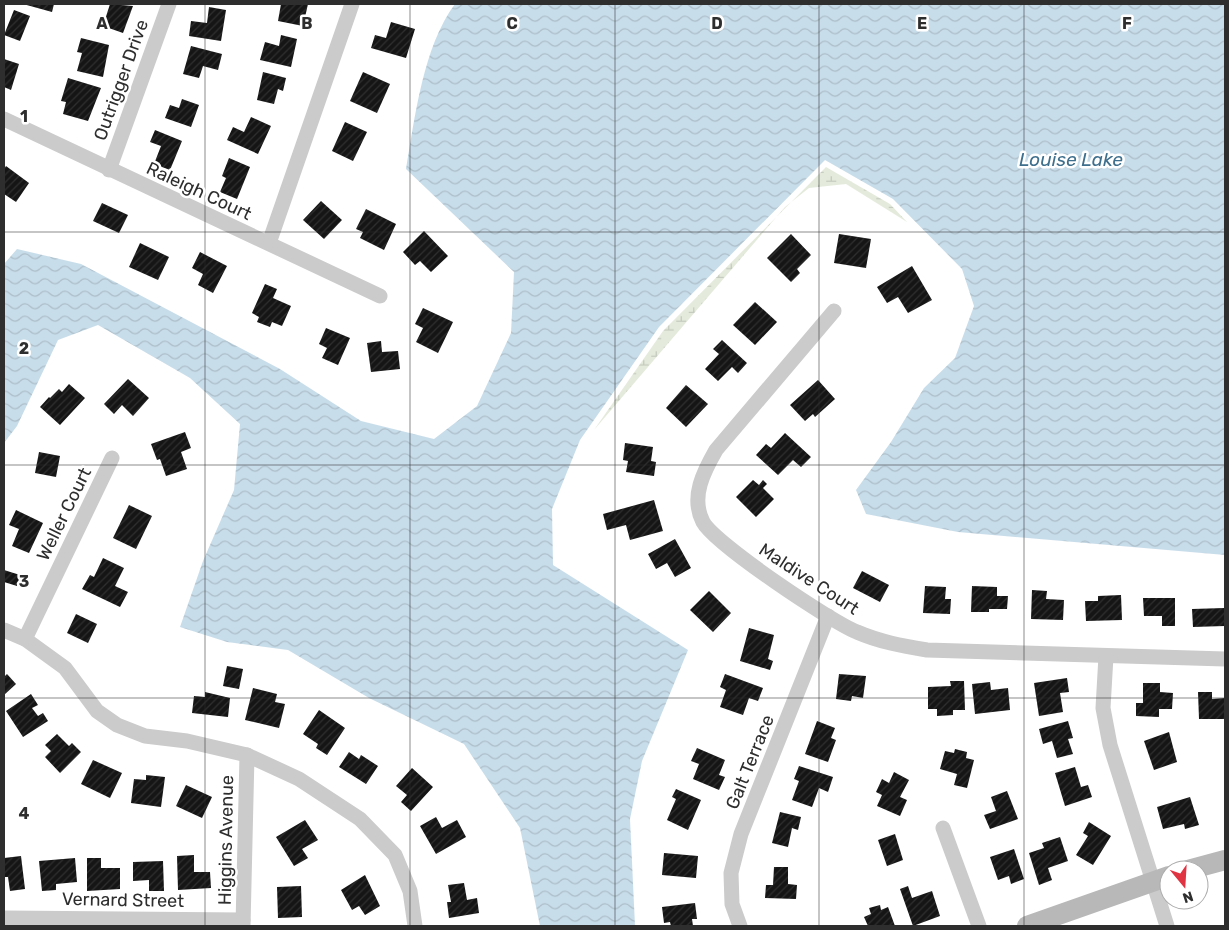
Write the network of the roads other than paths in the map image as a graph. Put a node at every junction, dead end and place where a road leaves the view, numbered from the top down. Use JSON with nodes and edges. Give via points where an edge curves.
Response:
{"nodes":[{"id":1,"x":169,"y":4,"type":"edge"},
{"id":2,"x":352,"y":4,"type":"edge"},
{"id":3,"x":4,"y":119,"type":"edge"},
{"id":4,"x":109,"y":170,"type":"junction"},
{"id":5,"x":269,"y":243,"type":"junction"},
{"id":6,"x":380,"y":296,"type":"dead end"},
{"id":7,"x":834,"y":311,"type":"dead end"},
{"id":8,"x":112,"y":458,"type":"dead end"},
{"id":9,"x":828,"y":616,"type":"junction"},
{"id":10,"x":4,"y":630,"type":"edge"},
{"id":11,"x":25,"y":639,"type":"junction"},
{"id":12,"x":1106,"y":656,"type":"junction"},
{"id":13,"x":1225,"y":659,"type":"edge"},
{"id":14,"x":247,"y":755,"type":"junction"},
{"id":15,"x":943,"y":828,"type":"dead end"},
{"id":16,"x":1225,"y":860,"type":"edge"},
{"id":17,"x":1209,"y":864,"type":"edge"},
{"id":18,"x":1159,"y":874,"type":"edge"},
{"id":19,"x":1159,"y":880,"type":"edge"},
{"id":20,"x":1165,"y":910,"type":"edge"},
{"id":21,"x":4,"y":918,"type":"edge"},
{"id":22,"x":243,"y":923,"type":"edge"},
{"id":23,"x":415,"y":926,"type":"edge"},
{"id":24,"x":740,"y":926,"type":"edge"},
{"id":25,"x":979,"y":926,"type":"edge"},
{"id":26,"x":1027,"y":926,"type":"edge"},
{"id":27,"x":1167,"y":926,"type":"edge"}],
"edges":[{"from":1,"to":4,"type":"street","name":"Outrigger Drive"},
{"from":2,"to":5,"type":"street"},
{"from":3,"to":4,"type":"street","name":"Raleigh Court"},
{"from":4,"to":5,"type":"street","name":"Raleigh Court"},
{"from":5,"to":6,"type":"street","name":"Raleigh Court"},
{"from":7,"to":9,"type":"street","name":"Maldive Court","via":[[716,450],[703,474],[697,498],[703,522],[723,544]]},
{"from":8,"to":11,"type":"street","name":"Weller Court"},
{"from":9,"to":12,"type":"street","name":"Maldive Court","via":[[855,632],[886,643],[927,650]]},
{"from":9,"to":24,"type":"street","name":"Galt Terrace","via":[[741,834],[731,873],[732,904]]},
{"from":10,"to":11,"type":"street"},
{"from":11,"to":14,"type":"street","via":[[65,668],[97,711],[117,725],[145,736],[187,741]]},
{"from":12,"to":13,"type":"street","name":"Maldive Court"},
{"from":12,"to":18,"type":"street","via":[[1103,708],[1110,745]]},
{"from":14,"to":22,"type":"street","name":"Higgins Avenue"},
{"from":14,"to":23,"type":"street","via":[[300,779],[360,819],[384,843],[395,855],[410,891]]},
{"from":15,"to":25,"type":"street"},
{"from":16,"to":17,"type":"street"},
{"from":19,"to":26,"type":"street"},
{"from":20,"to":27,"type":"street"},
{"from":21,"to":22,"type":"street","name":"Vernard Street"}]}
